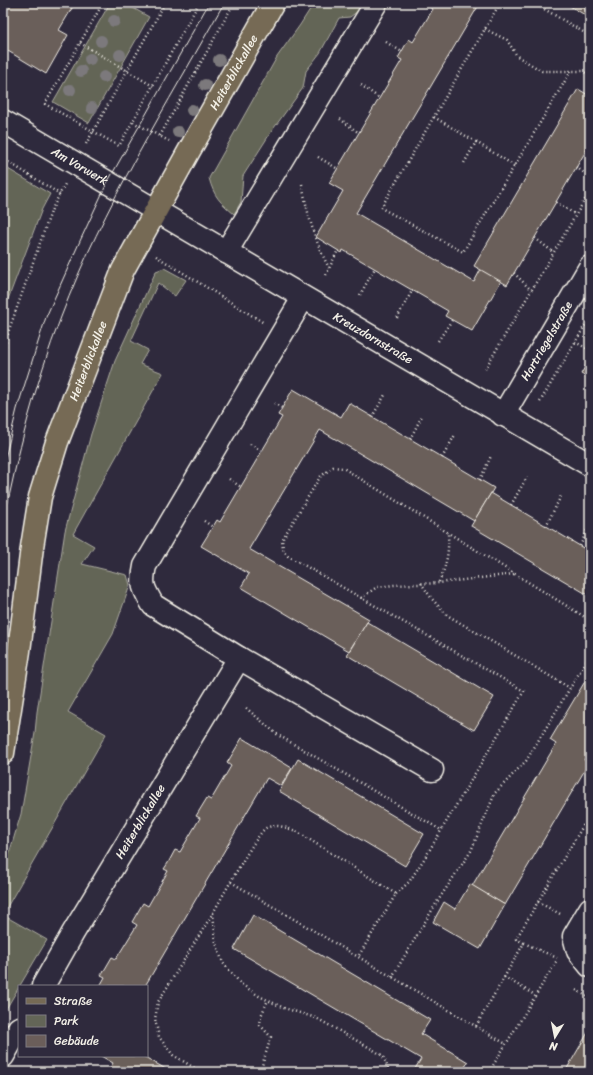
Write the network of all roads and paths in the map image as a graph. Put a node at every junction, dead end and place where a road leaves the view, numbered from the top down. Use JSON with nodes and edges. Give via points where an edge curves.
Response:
{"nodes":[{"id":1,"x":103,"y":3,"type":"edge"},
{"id":2,"x":163,"y":3,"type":"edge"},
{"id":3,"x":199,"y":3,"type":"edge"},
{"id":4,"x":234,"y":3,"type":"edge"},
{"id":5,"x":273,"y":3,"type":"edge"},
{"id":6,"x":376,"y":3,"type":"edge"},
{"id":7,"x":500,"y":3,"type":"edge"},
{"id":8,"x":534,"y":3,"type":"edge"},
{"id":9,"x":485,"y":29,"type":"junction"},
{"id":10,"x":590,"y":36,"type":"edge"},
{"id":11,"x":386,"y":42,"type":"dead end"},
{"id":12,"x":80,"y":43,"type":"junction"},
{"id":13,"x":402,"y":52,"type":"dead end"},
{"id":14,"x":127,"y":70,"type":"junction"},
{"id":15,"x":571,"y":71,"type":"junction"},
{"id":16,"x":590,"y":76,"type":"edge"},
{"id":17,"x":361,"y":85,"type":"dead end"},
{"id":18,"x":152,"y":86,"type":"junction"},
{"id":19,"x":379,"y":98,"type":"dead end"},
{"id":20,"x":434,"y":116,"type":"junction"},
{"id":21,"x":340,"y":119,"type":"dead end"},
{"id":22,"x":133,"y":122,"type":"junction"},
{"id":23,"x":5,"y":126,"type":"edge"},
{"id":24,"x":93,"y":132,"type":"junction"},
{"id":25,"x":359,"y":133,"type":"dead end"},
{"id":26,"x":160,"y":136,"type":"junction"},
{"id":27,"x":476,"y":142,"type":"junction"},
{"id":28,"x":174,"y":144,"type":"dead end"},
{"id":29,"x":318,"y":157,"type":"dead end"},
{"id":30,"x":5,"y":160,"type":"dead end"},
{"id":31,"x":463,"y":165,"type":"dead end"},
{"id":32,"x":516,"y":166,"type":"junction"},
{"id":33,"x":576,"y":167,"type":"dead end"},
{"id":34,"x":338,"y":169,"type":"dead end"},
{"id":35,"x":590,"y":177,"type":"edge"},
{"id":36,"x":302,"y":184,"type":"dead end"},
{"id":37,"x":590,"y":191,"type":"edge"},
{"id":38,"x":556,"y":202,"type":"dead end"},
{"id":39,"x":156,"y":211,"type":"junction"},
{"id":40,"x":576,"y":215,"type":"junction"},
{"id":41,"x":535,"y":238,"type":"dead end"},
{"id":42,"x":338,"y":250,"type":"dead end"},
{"id":43,"x":226,"y":252,"type":"junction"},
{"id":44,"x":553,"y":252,"type":"junction"},
{"id":45,"x":156,"y":256,"type":"dead end"},
{"id":46,"x":590,"y":267,"type":"edge"},
{"id":47,"x":329,"y":268,"type":"junction"},
{"id":48,"x":375,"y":268,"type":"dead end"},
{"id":49,"x":514,"y":273,"type":"dead end"},
{"id":50,"x":326,"y":275,"type":"dead end"},
{"id":51,"x":531,"y":290,"type":"junction"},
{"id":52,"x":412,"y":291,"type":"dead end"},
{"id":53,"x":360,"y":296,"type":"dead end"},
{"id":54,"x":303,"y":298,"type":"junction"},
{"id":55,"x":590,"y":317,"type":"edge"},
{"id":56,"x":397,"y":318,"type":"dead end"},
{"id":57,"x":452,"y":320,"type":"dead end"},
{"id":58,"x":282,"y":334,"type":"junction"},
{"id":59,"x":438,"y":341,"type":"dead end"},
{"id":60,"x":575,"y":342,"type":"junction"},
{"id":61,"x":590,"y":350,"type":"edge"},
{"id":62,"x":3,"y":354,"type":"edge"},
{"id":63,"x":484,"y":369,"type":"dead end"},
{"id":64,"x":385,"y":395,"type":"dead end"},
{"id":65,"x":540,"y":402,"type":"dead end"},
{"id":66,"x":274,"y":403,"type":"dead end"},
{"id":67,"x":282,"y":408,"type":"dead end"},
{"id":68,"x":503,"y":415,"type":"junction"},
{"id":69,"x":422,"y":416,"type":"dead end"},
{"id":70,"x":372,"y":417,"type":"dead end"},
{"id":71,"x":455,"y":435,"type":"dead end"},
{"id":72,"x":410,"y":439,"type":"dead end"},
{"id":73,"x":250,"y":444,"type":"dead end"},
{"id":74,"x":262,"y":451,"type":"dead end"},
{"id":75,"x":492,"y":456,"type":"dead end"},
{"id":76,"x":442,"y":458,"type":"dead end"},
{"id":77,"x":590,"y":465,"type":"edge"},
{"id":78,"x":527,"y":477,"type":"dead end"},
{"id":79,"x":229,"y":479,"type":"dead end"},
{"id":80,"x":480,"y":480,"type":"dead end"},
{"id":81,"x":241,"y":487,"type":"dead end"},
{"id":82,"x":561,"y":496,"type":"dead end"},
{"id":83,"x":511,"y":505,"type":"dead end"},
{"id":84,"x":204,"y":521,"type":"dead end"},
{"id":85,"x":590,"y":524,"type":"edge"},
{"id":86,"x":546,"y":526,"type":"dead end"},
{"id":87,"x":213,"y":527,"type":"dead end"},
{"id":88,"x":448,"y":533,"type":"junction"},
{"id":89,"x":580,"y":546,"type":"dead end"},
{"id":90,"x":515,"y":574,"type":"junction"},
{"id":91,"x":439,"y":583,"type":"junction"},
{"id":92,"x":422,"y":584,"type":"junction"},
{"id":93,"x":361,"y":598,"type":"junction"},
{"id":94,"x":590,"y":622,"type":"edge"},
{"id":95,"x":590,"y":655,"type":"edge"},
{"id":96,"x":239,"y":658,"type":"junction"},
{"id":97,"x":570,"y":688,"type":"junction"},
{"id":98,"x":246,"y":708,"type":"dead end"},
{"id":99,"x":3,"y":754,"type":"edge"},
{"id":100,"x":432,"y":770,"type":"dead end"},
{"id":101,"x":590,"y":814,"type":"edge"},
{"id":102,"x":441,"y":830,"type":"junction"},
{"id":103,"x":231,"y":882,"type":"junction"},
{"id":104,"x":396,"y":894,"type":"junction"},
{"id":105,"x":590,"y":909,"type":"edge"},
{"id":106,"x":213,"y":913,"type":"junction"},
{"id":107,"x":358,"y":957,"type":"junction"},
{"id":108,"x":584,"y":958,"type":"edge"},
{"id":109,"x":392,"y":977,"type":"junction"},
{"id":110,"x":504,"y":977,"type":"junction"},
{"id":111,"x":44,"y":985,"type":"edge"},
{"id":112,"x":576,"y":990,"type":"dead end"},
{"id":113,"x":535,"y":995,"type":"junction"},
{"id":114,"x":590,"y":998,"type":"edge"},
{"id":115,"x":268,"y":1000,"type":"junction"},
{"id":116,"x":476,"y":1026,"type":"junction"},
{"id":117,"x":18,"y":1030,"type":"edge"},
{"id":118,"x":506,"y":1044,"type":"junction"},
{"id":119,"x":3,"y":1056,"type":"edge"},
{"id":120,"x":201,"y":1072,"type":"edge"},
{"id":121,"x":260,"y":1072,"type":"edge"},
{"id":122,"x":387,"y":1072,"type":"edge"},
{"id":123,"x":489,"y":1072,"type":"edge"}],
"edges":[{"from":1,"to":12,"type":"path"},
{"from":2,"to":14,"type":"path"},
{"from":3,"to":18,"type":"path"},
{"from":4,"to":26,"type":"path"},
{"from":5,"to":39,"type":"main road","name":"Heiterblickallee"},
{"from":6,"to":43,"type":"street"},
{"from":7,"to":9,"type":"path"},
{"from":8,"to":10,"type":"path"},
{"from":9,"to":15,"type":"path","via":[[507,40],[517,56],[542,71]]},
{"from":9,"to":20,"type":"path"},
{"from":11,"to":13,"type":"path"},
{"from":12,"to":14,"type":"path"},
{"from":12,"to":24,"type":"path","via":[[45,104]]},
{"from":14,"to":18,"type":"path"},
{"from":14,"to":24,"type":"path"},
{"from":15,"to":16,"type":"path","via":[[582,71]]},
{"from":15,"to":32,"type":"path"},
{"from":17,"to":19,"type":"path"},
{"from":18,"to":22,"type":"path"},
{"from":20,"to":27,"type":"path"},
{"from":20,"to":32,"type":"path","via":[[381,208],[463,252]]},
{"from":21,"to":25,"type":"path"},
{"from":22,"to":24,"type":"path","via":[[119,146]]},
{"from":22,"to":26,"type":"path"},
{"from":23,"to":39,"type":"street","name":"Am Vorwerk"},
{"from":26,"to":28,"type":"path"},
{"from":27,"to":31,"type":"path"},
{"from":27,"to":32,"type":"path"},
{"from":29,"to":34,"type":"path"},
{"from":30,"to":62,"type":"path","via":[[60,194],[52,209]]},
{"from":33,"to":35,"type":"path"},
{"from":36,"to":47,"type":"path","via":[[311,225]]},
{"from":37,"to":40,"type":"path"},
{"from":38,"to":40,"type":"path"},
{"from":39,"to":43,"type":"street","name":"Kreuzdornstraße"},
{"from":39,"to":99,"type":"main road","name":"Heiterblickallee","via":[[123,270],[57,442],[40,497]]},
{"from":40,"to":44,"type":"path"},
{"from":41,"to":44,"type":"path"},
{"from":42,"to":47,"type":"path"},
{"from":43,"to":54,"type":"street","name":"Kreuzdornstraße"},
{"from":44,"to":51,"type":"path"},
{"from":45,"to":58,"type":"path"},
{"from":46,"to":68,"type":"street","name":"Hartriegelstraße"},
{"from":47,"to":50,"type":"path"},
{"from":48,"to":53,"type":"path"},
{"from":49,"to":51,"type":"path"},
{"from":51,"to":63,"type":"path"},
{"from":52,"to":56,"type":"path"},
{"from":54,"to":58,"type":"street"},
{"from":54,"to":68,"type":"street","name":"Kreuzdornstraße"},
{"from":55,"to":60,"type":"path"},
{"from":57,"to":59,"type":"path"},
{"from":58,"to":96,"type":"street","via":[[145,566],[142,579],[153,605]]},
{"from":60,"to":61,"type":"path"},
{"from":60,"to":65,"type":"path"},
{"from":64,"to":70,"type":"path"},
{"from":66,"to":67,"type":"path"},
{"from":68,"to":77,"type":"street","name":"Kreuzdornstraße"},
{"from":69,"to":72,"type":"path"},
{"from":71,"to":76,"type":"path"},
{"from":73,"to":74,"type":"path"},
{"from":75,"to":80,"type":"path"},
{"from":78,"to":83,"type":"path"},
{"from":79,"to":81,"type":"path"},
{"from":82,"to":86,"type":"path"},
{"from":84,"to":87,"type":"path"},
{"from":85,"to":89,"type":"path"},
{"from":88,"to":90,"type":"path"},
{"from":88,"to":91,"type":"path","via":[[446,567]]},
{"from":88,"to":93,"type":"path","via":[[343,468],[333,467],[325,472],[282,540],[283,549],[288,556]]},
{"from":90,"to":91,"type":"path"},
{"from":90,"to":94,"type":"path"},
{"from":91,"to":92,"type":"path"},
{"from":92,"to":93,"type":"path","via":[[377,587]]},
{"from":92,"to":97,"type":"path","via":[[432,600],[447,615]]},
{"from":93,"to":102,"type":"path","via":[[524,691]]},
{"from":95,"to":97,"type":"path"},
{"from":96,"to":100,"type":"street"},
{"from":96,"to":111,"type":"street","name":"Heiterblickallee"},
{"from":97,"to":109,"type":"path","via":[[526,761],[495,793],[471,852],[437,902]]},
{"from":98,"to":102,"type":"path","via":[[278,734]]},
{"from":101,"to":110,"type":"path","via":[[516,939],[524,943]]},
{"from":102,"to":104,"type":"path","via":[[409,882]]},
{"from":103,"to":104,"type":"path","via":[[266,828],[279,826],[296,831]]},
{"from":103,"to":106,"type":"path"},
{"from":103,"to":107,"type":"path"},
{"from":104,"to":107,"type":"path"},
{"from":105,"to":108,"type":"street","via":[[574,936]]},
{"from":106,"to":115,"type":"path","via":[[216,943],[223,963],[241,984]]},
{"from":106,"to":120,"type":"path","via":[[158,1002],[155,1019],[159,1037],[173,1055]]},
{"from":107,"to":109,"type":"path"},
{"from":108,"to":113,"type":"path","via":[[556,962]]},
{"from":109,"to":116,"type":"path"},
{"from":110,"to":113,"type":"path"},
{"from":110,"to":116,"type":"path"},
{"from":112,"to":114,"type":"path"},
{"from":113,"to":118,"type":"path"},
{"from":115,"to":121,"type":"path","via":[[260,1025],[271,1038]]},
{"from":115,"to":122,"type":"path","via":[[316,1018],[372,1049],[383,1056]]},
{"from":116,"to":118,"type":"path"},
{"from":117,"to":119,"type":"street"},
{"from":118,"to":123,"type":"path"}]}
